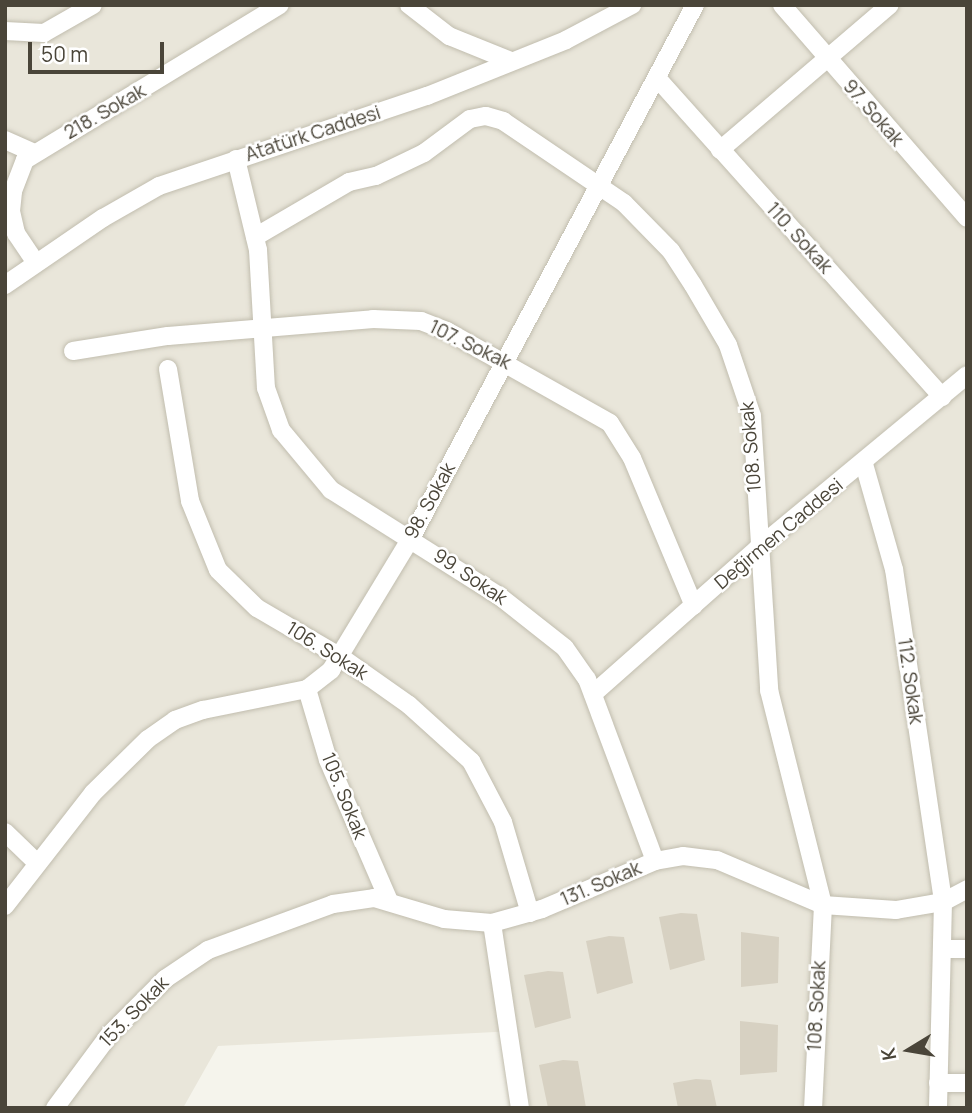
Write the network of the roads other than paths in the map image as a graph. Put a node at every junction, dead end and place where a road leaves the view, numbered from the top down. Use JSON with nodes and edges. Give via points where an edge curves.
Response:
{"nodes":[{"id":1,"x":280,"y":5,"type":"edge"},
{"id":2,"x":410,"y":5,"type":"edge"},
{"id":3,"x":695,"y":5,"type":"edge"},
{"id":4,"x":782,"y":5,"type":"edge"},
{"id":5,"x":890,"y":5,"type":"edge"},
{"id":6,"x":88,"y":6,"type":"edge"},
{"id":7,"x":623,"y":8,"type":"edge"},
{"id":8,"x":5,"y":31,"type":"edge"},
{"id":9,"x":826,"y":59,"type":"junction"},
{"id":10,"x":512,"y":61,"type":"junction"},
{"id":11,"x":657,"y":78,"type":"junction"},
{"id":12,"x":5,"y":141,"type":"edge"},
{"id":13,"x":720,"y":150,"type":"junction"},
{"id":14,"x":34,"y":153,"type":"junction"},
{"id":15,"x":236,"y":159,"type":"junction"},
{"id":16,"x":600,"y":188,"type":"junction"},
{"id":17,"x":967,"y":218,"type":"edge"},
{"id":18,"x":255,"y":237,"type":"junction"},
{"id":19,"x":36,"y":263,"type":"junction"},
{"id":20,"x":5,"y":285,"type":"edge"},
{"id":21,"x":265,"y":329,"type":"junction"},
{"id":22,"x":73,"y":351,"type":"dead end"},
{"id":23,"x":507,"y":362,"type":"junction"},
{"id":24,"x":168,"y":369,"type":"dead end"},
{"id":25,"x":967,"y":375,"type":"edge"},
{"id":26,"x":942,"y":397,"type":"junction"},
{"id":27,"x":864,"y":464,"type":"junction"},
{"id":28,"x":411,"y":538,"type":"junction"},
{"id":29,"x":758,"y":548,"type":"junction"},
{"id":30,"x":694,"y":606,"type":"junction"},
{"id":31,"x":341,"y":657,"type":"junction"},
{"id":32,"x":307,"y":689,"type":"junction"},
{"id":33,"x":593,"y":694,"type":"junction"},
{"id":34,"x":5,"y":832,"type":"edge"},
{"id":35,"x":655,"y":860,"type":"junction"},
{"id":36,"x":37,"y":863,"type":"junction"},
{"id":37,"x":967,"y":889,"type":"edge"},
{"id":38,"x":389,"y":901,"type":"junction"},
{"id":39,"x":943,"y":902,"type":"junction"},
{"id":40,"x":823,"y":905,"type":"junction"},
{"id":41,"x":5,"y":906,"type":"edge"},
{"id":42,"x":530,"y":913,"type":"junction"},
{"id":43,"x":492,"y":923,"type":"junction"},
{"id":44,"x":234,"y":940,"type":"joint"},
{"id":45,"x":942,"y":949,"type":"junction"},
{"id":46,"x":967,"y":949,"type":"edge"},
{"id":47,"x":938,"y":1083,"type":"junction"},
{"id":48,"x":967,"y":1083,"type":"edge"},
{"id":49,"x":55,"y":1108,"type":"edge"},
{"id":50,"x":520,"y":1108,"type":"edge"},
{"id":51,"x":813,"y":1108,"type":"edge"},
{"id":52,"x":938,"y":1108,"type":"edge"}],
"edges":[{"from":1,"to":14,"type":"street","name":"218. Sokak"},
{"from":2,"to":10,"type":"street","via":[[449,36]]},
{"from":3,"to":11,"type":"street","name":"98. Sokak"},
{"from":4,"to":9,"type":"street","name":"97. Sokak"},
{"from":5,"to":9,"type":"street"},
{"from":6,"to":8,"type":"street","via":[[44,33]]},
{"from":7,"to":10,"type":"street","name":"Atatürk Caddesi"},
{"from":9,"to":13,"type":"street"},
{"from":9,"to":17,"type":"street","name":"97. Sokak"},
{"from":10,"to":15,"type":"street","name":"Atatürk Caddesi","via":[[427,96]]},
{"from":11,"to":13,"type":"street","name":"110. Sokak"},
{"from":11,"to":16,"type":"street","name":"98. Sokak"},
{"from":12,"to":14,"type":"street"},
{"from":13,"to":26,"type":"street","name":"110. Sokak"},
{"from":14,"to":19,"type":"street","name":"218. Sokak","via":[[20,169],[11,211],[16,233]]},
{"from":15,"to":18,"type":"street","name":"99. Sokak"},
{"from":15,"to":19,"type":"street","name":"Atatürk Caddesi","via":[[136,198]]},
{"from":16,"to":18,"type":"street","name":"108. Sokak","via":[[503,121],[486,116],[470,119],[424,153],[376,176],[349,182]]},
{"from":16,"to":23,"type":"street","name":"98. Sokak"},
{"from":16,"to":29,"type":"street","name":"108. Sokak","via":[[624,203],[671,251],[728,345],[752,416]]},
{"from":18,"to":21,"type":"street","name":"99. Sokak"},
{"from":19,"to":20,"type":"street","name":"Atatürk Caddesi"},
{"from":21,"to":22,"type":"street","name":"107. Sokak","via":[[168,336]]},
{"from":21,"to":23,"type":"street","name":"107. Sokak","via":[[373,319],[421,321]]},
{"from":21,"to":28,"type":"street","name":"99. Sokak","via":[[267,388],[281,430],[297,455],[331,490]]},
{"from":23,"to":28,"type":"street","name":"98. Sokak"},
{"from":23,"to":30,"type":"street","name":"107. Sokak","via":[[589,408],[623,439]]},
{"from":24,"to":31,"type":"street","name":"106. Sokak","via":[[190,501],[218,570],[257,608]]},
{"from":25,"to":26,"type":"street","name":"Değirmen Caddesi"},
{"from":26,"to":27,"type":"street","name":"Değirmen Caddesi"},
{"from":27,"to":29,"type":"street","name":"Değirmen Caddesi"},
{"from":27,"to":39,"type":"street","name":"112. Sokak","via":[[894,569]]},
{"from":28,"to":31,"type":"street","name":"98. Sokak"},
{"from":28,"to":33,"type":"street","name":"99. Sokak","via":[[543,627],[576,663]]},
{"from":29,"to":30,"type":"street","name":"Değirmen Caddesi"},
{"from":29,"to":40,"type":"street","name":"108. Sokak","via":[[769,690]]},
{"from":30,"to":33,"type":"street","name":"Değirmen Caddesi"},
{"from":31,"to":32,"type":"street","name":"98. Sokak"},
{"from":31,"to":42,"type":"street","name":"106. Sokak","via":[[409,705],[471,761],[503,822]]},
{"from":32,"to":36,"type":"street","via":[[175,720],[134,750]]},
{"from":32,"to":38,"type":"street","name":"105. Sokak","via":[[328,760]]},
{"from":33,"to":35,"type":"street","name":"99. Sokak"},
{"from":34,"to":36,"type":"street"},
{"from":35,"to":40,"type":"street","name":"131. Sokak","via":[[701,856]]},
{"from":35,"to":42,"type":"street","name":"131. Sokak"},
{"from":36,"to":41,"type":"street"},
{"from":37,"to":39,"type":"street","name":"131. Sokak"},
{"from":38,"to":43,"type":"street","name":"131. Sokak","via":[[444,919]]},
{"from":38,"to":44,"type":"street","name":"131. Sokak","via":[[374,898],[333,904]]},
{"from":39,"to":40,"type":"street","name":"131. Sokak","via":[[896,910]]},
{"from":39,"to":45,"type":"street","name":"112. Sokak"},
{"from":40,"to":51,"type":"street","name":"108. Sokak"},
{"from":42,"to":43,"type":"street","name":"131. Sokak"},
{"from":43,"to":50,"type":"street"},
{"from":44,"to":49,"type":"street","name":"153. Sokak","via":[[208,950],[164,979],[110,1034]]},
{"from":45,"to":46,"type":"street"},
{"from":45,"to":47,"type":"street","name":"112. Sokak"},
{"from":47,"to":48,"type":"street"},
{"from":47,"to":52,"type":"street","name":"112. Sokak"}]}
